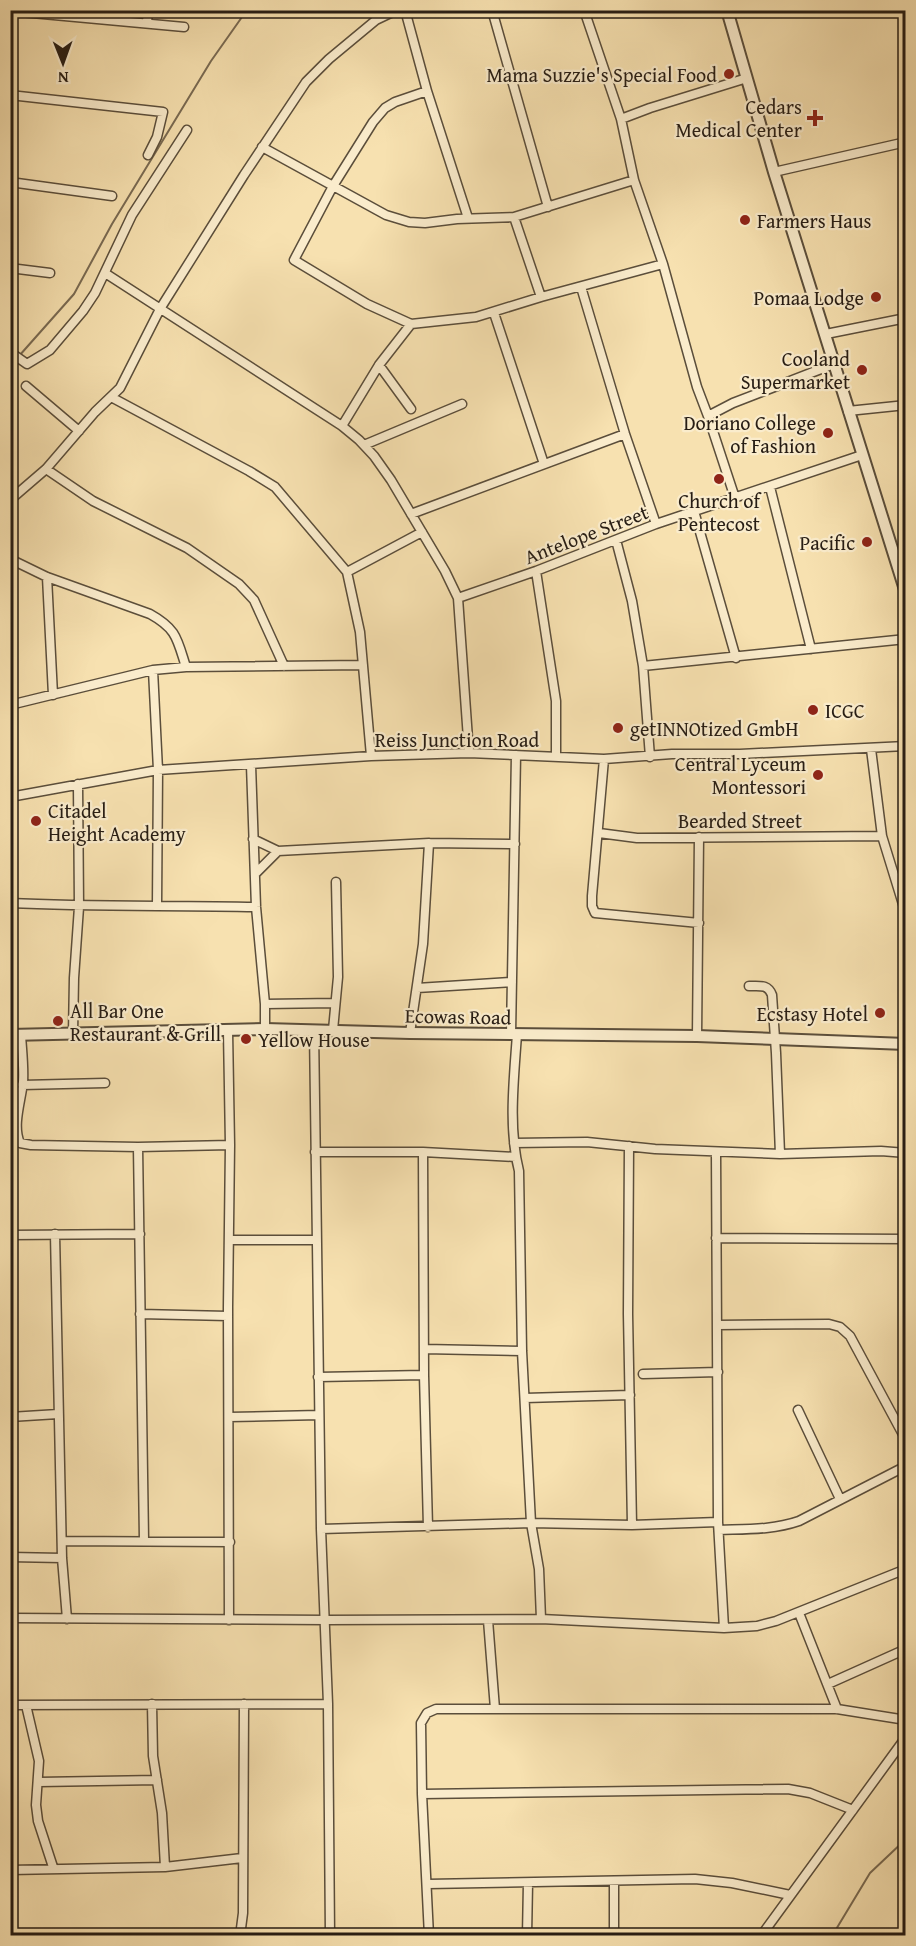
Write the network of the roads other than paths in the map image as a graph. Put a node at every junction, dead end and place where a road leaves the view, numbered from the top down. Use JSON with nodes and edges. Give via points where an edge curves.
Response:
{"nodes":[{"id":1,"x":148,"y":10,"type":"edge"},
{"id":2,"x":398,"y":10,"type":"edge"},
{"id":3,"x":405,"y":10,"type":"edge"},
{"id":4,"x":492,"y":10,"type":"edge"},
{"id":5,"x":584,"y":10,"type":"edge"},
{"id":6,"x":727,"y":10,"type":"edge"},
{"id":7,"x":902,"y":10,"type":"edge"},
{"id":8,"x":10,"y":11,"type":"edge"},
{"id":9,"x":69,"y":14,"type":"edge"},
{"id":10,"x":906,"y":22,"type":"edge"},
{"id":11,"x":147,"y":23,"type":"junction"},
{"id":12,"x":184,"y":27,"type":"dead end"},
{"id":13,"x":747,"y":78,"type":"junction"},
{"id":14,"x":428,"y":91,"type":"junction"},
{"id":15,"x":10,"y":95,"type":"edge"},
{"id":16,"x":621,"y":119,"type":"junction"},
{"id":17,"x":187,"y":130,"type":"dead end"},
{"id":18,"x":906,"y":142,"type":"edge"},
{"id":19,"x":262,"y":147,"type":"junction"},
{"id":20,"x":148,"y":155,"type":"dead end"},
{"id":21,"x":774,"y":172,"type":"junction"},
{"id":22,"x":634,"y":180,"type":"junction"},
{"id":23,"x":10,"y":182,"type":"edge"},
{"id":24,"x":333,"y":186,"type":"junction"},
{"id":25,"x":112,"y":196,"type":"dead end"},
{"id":26,"x":548,"y":207,"type":"junction"},
{"id":27,"x":514,"y":217,"type":"junction"},
{"id":28,"x":468,"y":218,"type":"junction"},
{"id":29,"x":663,"y":264,"type":"junction"},
{"id":30,"x":10,"y":268,"type":"edge"},
{"id":31,"x":50,"y":273,"type":"dead end"},
{"id":32,"x":105,"y":273,"type":"junction"},
{"id":33,"x":581,"y":287,"type":"junction"},
{"id":34,"x":541,"y":297,"type":"junction"},
{"id":35,"x":160,"y":309,"type":"junction"},
{"id":36,"x":494,"y":313,"type":"junction"},
{"id":37,"x":906,"y":318,"type":"edge"},
{"id":38,"x":411,"y":324,"type":"junction"},
{"id":39,"x":826,"y":334,"type":"junction"},
{"id":40,"x":12,"y":353,"type":"edge"},
{"id":41,"x":834,"y":364,"type":"junction"},
{"id":42,"x":379,"y":365,"type":"junction"},
{"id":43,"x":26,"y":386,"type":"dead end"},
{"id":44,"x":111,"y":397,"type":"junction"},
{"id":45,"x":462,"y":404,"type":"dead end"},
{"id":46,"x":906,"y":405,"type":"edge"},
{"id":47,"x":411,"y":410,"type":"dead end"},
{"id":48,"x":848,"y":411,"type":"junction"},
{"id":49,"x":708,"y":416,"type":"junction"},
{"id":50,"x":342,"y":426,"type":"junction"},
{"id":51,"x":79,"y":431,"type":"junction"},
{"id":52,"x":625,"y":434,"type":"junction"},
{"id":53,"x":364,"y":445,"type":"junction"},
{"id":54,"x":862,"y":455,"type":"junction"},
{"id":55,"x":544,"y":464,"type":"junction"},
{"id":56,"x":46,"y":469,"type":"junction"},
{"id":57,"x":770,"y":487,"type":"junction"},
{"id":58,"x":735,"y":498,"type":"junction"},
{"id":59,"x":10,"y":501,"type":"edge"},
{"id":60,"x":694,"y":511,"type":"junction"},
{"id":61,"x":411,"y":514,"type":"junction"},
{"id":62,"x":656,"y":524,"type":"junction"},
{"id":63,"x":422,"y":532,"type":"junction"},
{"id":64,"x":616,"y":540,"type":"junction"},
{"id":65,"x":10,"y":559,"type":"edge"},
{"id":66,"x":536,"y":571,"type":"junction"},
{"id":67,"x":347,"y":572,"type":"junction"},
{"id":68,"x":47,"y":577,"type":"junction"},
{"id":69,"x":903,"y":577,"type":"edge"},
{"id":70,"x":906,"y":593,"type":"edge"},
{"id":71,"x":458,"y":598,"type":"junction"},
{"id":72,"x":906,"y":639,"type":"edge"},
{"id":73,"x":811,"y":649,"type":"junction"},
{"id":74,"x":736,"y":658,"type":"junction"},
{"id":75,"x":363,"y":665,"type":"junction"},
{"id":76,"x":284,"y":666,"type":"junction"},
{"id":77,"x":643,"y":666,"type":"junction"},
{"id":78,"x":186,"y":668,"type":"junction"},
{"id":79,"x":153,"y":670,"type":"junction"},
{"id":80,"x":53,"y":694,"type":"junction"},
{"id":81,"x":10,"y":705,"type":"edge"},
{"id":82,"x":906,"y":746,"type":"edge"},
{"id":83,"x":871,"y":749,"type":"junction"},
{"id":84,"x":469,"y":753,"type":"junction"},
{"id":85,"x":516,"y":755,"type":"junction"},
{"id":86,"x":556,"y":755,"type":"junction"},
{"id":87,"x":371,"y":756,"type":"junction"},
{"id":88,"x":650,"y":757,"type":"junction"},
{"id":89,"x":604,"y":759,"type":"junction"},
{"id":90,"x":250,"y":765,"type":"junction"},
{"id":91,"x":159,"y":770,"type":"junction"},
{"id":92,"x":78,"y":784,"type":"junction"},
{"id":93,"x":10,"y":797,"type":"edge"},
{"id":94,"x":599,"y":833,"type":"junction"},
{"id":95,"x":882,"y":836,"type":"junction"},
{"id":96,"x":699,"y":837,"type":"junction"},
{"id":97,"x":253,"y":839,"type":"junction"},
{"id":98,"x":429,"y":843,"type":"junction"},
{"id":99,"x":515,"y":844,"type":"junction"},
{"id":100,"x":278,"y":851,"type":"junction"},
{"id":101,"x":255,"y":874,"type":"junction"},
{"id":102,"x":336,"y":882,"type":"dead end"},
{"id":103,"x":10,"y":903,"type":"edge"},
{"id":104,"x":157,"y":905,"type":"junction"},
{"id":105,"x":79,"y":907,"type":"junction"},
{"id":106,"x":256,"y":908,"type":"junction"},
{"id":107,"x":906,"y":914,"type":"edge"},
{"id":108,"x":699,"y":923,"type":"junction"},
{"id":109,"x":512,"y":982,"type":"junction"},
{"id":110,"x":749,"y":986,"type":"dead end"},
{"id":111,"x":417,"y":988,"type":"junction"},
{"id":112,"x":335,"y":1003,"type":"junction"},
{"id":113,"x":265,"y":1004,"type":"junction"},
{"id":114,"x":265,"y":1029,"type":"junction"},
{"id":115,"x":228,"y":1030,"type":"junction"},
{"id":116,"x":314,"y":1030,"type":"junction"},
{"id":117,"x":333,"y":1030,"type":"junction"},
{"id":118,"x":410,"y":1033,"type":"junction"},
{"id":119,"x":74,"y":1034,"type":"junction"},
{"id":120,"x":514,"y":1034,"type":"junction"},
{"id":121,"x":16,"y":1035,"type":"edge"},
{"id":122,"x":697,"y":1036,"type":"junction"},
{"id":123,"x":775,"y":1039,"type":"junction"},
{"id":124,"x":906,"y":1044,"type":"edge"},
{"id":125,"x":105,"y":1083,"type":"dead end"},
{"id":126,"x":22,"y":1085,"type":"junction"},
{"id":127,"x":514,"y":1143,"type":"junction"},
{"id":128,"x":230,"y":1145,"type":"junction"},
{"id":129,"x":629,"y":1146,"type":"junction"},
{"id":130,"x":138,"y":1147,"type":"junction"},
{"id":131,"x":315,"y":1152,"type":"junction"},
{"id":132,"x":423,"y":1152,"type":"junction"},
{"id":133,"x":716,"y":1152,"type":"junction"},
{"id":134,"x":906,"y":1153,"type":"edge"},
{"id":135,"x":780,"y":1154,"type":"junction"},
{"id":136,"x":516,"y":1157,"type":"junction"},
{"id":137,"x":55,"y":1234,"type":"junction"},
{"id":138,"x":140,"y":1234,"type":"junction"},
{"id":139,"x":10,"y":1235,"type":"edge"},
{"id":140,"x":716,"y":1238,"type":"junction"},
{"id":141,"x":906,"y":1239,"type":"edge"},
{"id":142,"x":229,"y":1240,"type":"junction"},
{"id":143,"x":316,"y":1240,"type":"junction"},
{"id":144,"x":140,"y":1314,"type":"junction"},
{"id":145,"x":228,"y":1316,"type":"junction"},
{"id":146,"x":718,"y":1325,"type":"junction"},
{"id":147,"x":424,"y":1349,"type":"junction"},
{"id":148,"x":522,"y":1351,"type":"junction"},
{"id":149,"x":718,"y":1372,"type":"junction"},
{"id":150,"x":643,"y":1374,"type":"dead end"},
{"id":151,"x":424,"y":1375,"type":"junction"},
{"id":152,"x":318,"y":1377,"type":"junction"},
{"id":153,"x":630,"y":1395,"type":"junction"},
{"id":154,"x":525,"y":1398,"type":"junction"},
{"id":155,"x":798,"y":1410,"type":"dead end"},
{"id":156,"x":58,"y":1414,"type":"junction"},
{"id":157,"x":319,"y":1415,"type":"junction"},
{"id":158,"x":10,"y":1417,"type":"edge"},
{"id":159,"x":229,"y":1417,"type":"junction"},
{"id":160,"x":906,"y":1440,"type":"edge"},
{"id":161,"x":906,"y":1466,"type":"edge"},
{"id":162,"x":840,"y":1499,"type":"junction"},
{"id":163,"x":531,"y":1523,"type":"junction"},
{"id":164,"x":632,"y":1525,"type":"junction"},
{"id":165,"x":719,"y":1526,"type":"junction"},
{"id":166,"x":428,"y":1527,"type":"junction"},
{"id":167,"x":321,"y":1529,"type":"junction"},
{"id":168,"x":144,"y":1540,"type":"junction"},
{"id":169,"x":62,"y":1541,"type":"junction"},
{"id":170,"x":230,"y":1542,"type":"junction"},
{"id":171,"x":10,"y":1557,"type":"edge"},
{"id":172,"x":62,"y":1558,"type":"junction"},
{"id":173,"x":906,"y":1569,"type":"edge"},
{"id":174,"x":799,"y":1613,"type":"junction"},
{"id":175,"x":10,"y":1618,"type":"edge"},
{"id":176,"x":67,"y":1619,"type":"junction"},
{"id":177,"x":541,"y":1619,"type":"junction"},
{"id":178,"x":230,"y":1620,"type":"junction"},
{"id":179,"x":326,"y":1620,"type":"junction"},
{"id":180,"x":488,"y":1620,"type":"junction"},
{"id":181,"x":724,"y":1628,"type":"junction"},
{"id":182,"x":906,"y":1649,"type":"edge"},
{"id":183,"x":828,"y":1684,"type":"junction"},
{"id":184,"x":152,"y":1704,"type":"junction"},
{"id":185,"x":244,"y":1704,"type":"junction"},
{"id":186,"x":328,"y":1704,"type":"junction"},
{"id":187,"x":10,"y":1705,"type":"edge"},
{"id":188,"x":26,"y":1705,"type":"junction"},
{"id":189,"x":495,"y":1709,"type":"junction"},
{"id":190,"x":837,"y":1709,"type":"junction"},
{"id":191,"x":906,"y":1720,"type":"edge"},
{"id":192,"x":906,"y":1737,"type":"edge"},
{"id":193,"x":157,"y":1780,"type":"junction"},
{"id":194,"x":39,"y":1782,"type":"junction"},
{"id":195,"x":422,"y":1794,"type":"junction"},
{"id":196,"x":853,"y":1810,"type":"junction"},
{"id":197,"x":242,"y":1858,"type":"junction"},
{"id":198,"x":165,"y":1867,"type":"junction"},
{"id":199,"x":53,"y":1868,"type":"junction"},
{"id":200,"x":10,"y":1870,"type":"edge"},
{"id":201,"x":614,"y":1881,"type":"junction"},
{"id":202,"x":528,"y":1883,"type":"junction"},
{"id":203,"x":428,"y":1884,"type":"junction"},
{"id":204,"x":790,"y":1895,"type":"junction"},
{"id":205,"x":240,"y":1935,"type":"edge"},
{"id":206,"x":330,"y":1935,"type":"edge"},
{"id":207,"x":429,"y":1935,"type":"edge"},
{"id":208,"x":527,"y":1935,"type":"edge"},
{"id":209,"x":614,"y":1935,"type":"edge"},
{"id":210,"x":761,"y":1935,"type":"edge"}],
"edges":[{"from":1,"to":11,"type":"street"},
{"from":2,"to":19,"type":"street","via":[[376,20],[329,58],[306,82]]},
{"from":3,"to":14,"type":"street"},
{"from":4,"to":26,"type":"street"},
{"from":5,"to":16,"type":"street"},
{"from":6,"to":13,"type":"street"},
{"from":7,"to":10,"type":"street"},
{"from":8,"to":9,"type":"street"},
{"from":9,"to":11,"type":"street"},
{"from":11,"to":12,"type":"street"},
{"from":13,"to":16,"type":"street"},
{"from":13,"to":21,"type":"street"},
{"from":14,"to":24,"type":"street","via":[[385,108]]},
{"from":14,"to":28,"type":"street"},
{"from":15,"to":20,"type":"street","via":[[164,112]]},
{"from":16,"to":22,"type":"street"},
{"from":17,"to":32,"type":"street","via":[[132,215]]},
{"from":18,"to":21,"type":"street"},
{"from":19,"to":24,"type":"street"},
{"from":19,"to":35,"type":"street"},
{"from":21,"to":39,"type":"street"},
{"from":22,"to":26,"type":"street"},
{"from":22,"to":29,"type":"street"},
{"from":23,"to":25,"type":"street"},
{"from":24,"to":28,"type":"street","via":[[386,215],[409,222]]},
{"from":24,"to":38,"type":"street","via":[[294,260],[367,304]]},
{"from":26,"to":27,"type":"street"},
{"from":27,"to":28,"type":"street"},
{"from":27,"to":34,"type":"street"},
{"from":29,"to":33,"type":"street"},
{"from":29,"to":49,"type":"street"},
{"from":30,"to":31,"type":"street"},
{"from":32,"to":35,"type":"street"},
{"from":32,"to":40,"type":"street","via":[[82,311],[50,350],[27,364]]},
{"from":33,"to":34,"type":"street"},
{"from":33,"to":52,"type":"street"},
{"from":34,"to":36,"type":"street"},
{"from":35,"to":44,"type":"street"},
{"from":35,"to":50,"type":"street"},
{"from":36,"to":38,"type":"street"},
{"from":36,"to":55,"type":"street"},
{"from":37,"to":39,"type":"street"},
{"from":38,"to":42,"type":"street"},
{"from":39,"to":41,"type":"street"},
{"from":41,"to":48,"type":"street"},
{"from":41,"to":49,"type":"street"},
{"from":42,"to":47,"type":"street"},
{"from":42,"to":50,"type":"street"},
{"from":43,"to":51,"type":"street"},
{"from":44,"to":51,"type":"street"},
{"from":44,"to":67,"type":"street","via":[[274,487]]},
{"from":45,"to":53,"type":"street"},
{"from":46,"to":48,"type":"street"},
{"from":48,"to":54,"type":"street"},
{"from":49,"to":58,"type":"street"},
{"from":50,"to":53,"type":"street"},
{"from":51,"to":56,"type":"street"},
{"from":52,"to":55,"type":"street"},
{"from":52,"to":62,"type":"street"},
{"from":53,"to":61,"type":"street"},
{"from":54,"to":57,"type":"street","name":"Antelope Street"},
{"from":54,"to":69,"type":"street"},
{"from":55,"to":61,"type":"street"},
{"from":56,"to":59,"type":"street"},
{"from":56,"to":76,"type":"street","via":[[93,501],[187,548],[239,584],[254,600]]},
{"from":57,"to":58,"type":"street","name":"Antelope Street"},
{"from":57,"to":73,"type":"street"},
{"from":58,"to":60,"type":"street","name":"Antelope Street"},
{"from":60,"to":62,"type":"street","name":"Antelope Street"},
{"from":60,"to":74,"type":"street"},
{"from":61,"to":63,"type":"street"},
{"from":62,"to":64,"type":"street","name":"Antelope Street"},
{"from":63,"to":67,"type":"street"},
{"from":63,"to":71,"type":"street"},
{"from":64,"to":66,"type":"street","name":"Antelope Street"},
{"from":64,"to":77,"type":"street"},
{"from":65,"to":68,"type":"street"},
{"from":66,"to":71,"type":"street","name":"Antelope Street"},
{"from":66,"to":86,"type":"street","via":[[556,701]]},
{"from":67,"to":75,"type":"street"},
{"from":68,"to":78,"type":"street","via":[[164,622],[176,635]]},
{"from":68,"to":80,"type":"street"},
{"from":69,"to":70,"type":"street"},
{"from":71,"to":84,"type":"street"},
{"from":72,"to":73,"type":"street"},
{"from":73,"to":74,"type":"street"},
{"from":74,"to":77,"type":"street"},
{"from":75,"to":76,"type":"street"},
{"from":75,"to":87,"type":"street"},
{"from":76,"to":78,"type":"street"},
{"from":77,"to":88,"type":"street"},
{"from":78,"to":79,"type":"street"},
{"from":79,"to":80,"type":"street"},
{"from":79,"to":91,"type":"street"},
{"from":80,"to":81,"type":"street"},
{"from":82,"to":83,"type":"street","name":"Reiss Junction Road"},
{"from":83,"to":88,"type":"street","name":"Reiss Junction Road"},
{"from":83,"to":95,"type":"street"},
{"from":84,"to":85,"type":"street","name":"Reiss Junction Road"},
{"from":84,"to":87,"type":"street","name":"Reiss Junction Road"},
{"from":85,"to":86,"type":"street","name":"Reiss Junction Road"},
{"from":85,"to":99,"type":"street"},
{"from":86,"to":89,"type":"street","name":"Reiss Junction Road"},
{"from":87,"to":90,"type":"street","name":"Reiss Junction Road"},
{"from":88,"to":89,"type":"street","name":"Reiss Junction Road"},
{"from":89,"to":94,"type":"street"},
{"from":90,"to":91,"type":"street","name":"Reiss Junction Road"},
{"from":90,"to":97,"type":"street"},
{"from":91,"to":92,"type":"street","name":"Reiss Junction Road"},
{"from":91,"to":104,"type":"street"},
{"from":92,"to":93,"type":"street","name":"Reiss Junction Road"},
{"from":92,"to":105,"type":"street"},
{"from":94,"to":96,"type":"street","name":"Bearded Street","via":[[637,838]]},
{"from":94,"to":108,"type":"street","via":[[592,896],[595,913]]},
{"from":95,"to":96,"type":"street","name":"Bearded Street"},
{"from":95,"to":107,"type":"street"},
{"from":96,"to":108,"type":"street"},
{"from":97,"to":100,"type":"street"},
{"from":97,"to":101,"type":"street"},
{"from":98,"to":99,"type":"street"},
{"from":98,"to":100,"type":"street"},
{"from":98,"to":111,"type":"street"},
{"from":99,"to":109,"type":"street"},
{"from":100,"to":101,"type":"street"},
{"from":101,"to":106,"type":"street"},
{"from":102,"to":112,"type":"street"},
{"from":103,"to":105,"type":"street"},
{"from":104,"to":105,"type":"street"},
{"from":104,"to":106,"type":"street"},
{"from":105,"to":119,"type":"street"},
{"from":106,"to":113,"type":"street"},
{"from":108,"to":122,"type":"street"},
{"from":109,"to":111,"type":"street"},
{"from":109,"to":120,"type":"street"},
{"from":110,"to":123,"type":"street","via":[[769,988]]},
{"from":111,"to":118,"type":"street"},
{"from":112,"to":113,"type":"street"},
{"from":112,"to":117,"type":"street"},
{"from":113,"to":114,"type":"street"},
{"from":114,"to":115,"type":"street","name":"Ecowas Road"},
{"from":114,"to":116,"type":"street","name":"Ecowas Road"},
{"from":115,"to":119,"type":"street","name":"Ecowas Road"},
{"from":115,"to":128,"type":"street"},
{"from":116,"to":117,"type":"street","name":"Ecowas Road"},
{"from":116,"to":131,"type":"street"},
{"from":117,"to":118,"type":"street","name":"Ecowas Road"},
{"from":118,"to":120,"type":"street","name":"Ecowas Road"},
{"from":119,"to":121,"type":"street","name":"Ecowas Road"},
{"from":120,"to":122,"type":"street","name":"Ecowas Road"},
{"from":120,"to":127,"type":"street"},
{"from":121,"to":126,"type":"street"},
{"from":122,"to":123,"type":"street","name":"Ecowas Road"},
{"from":123,"to":124,"type":"street","name":"Ecowas Road"},
{"from":123,"to":135,"type":"street"},
{"from":125,"to":126,"type":"street"},
{"from":126,"to":130,"type":"street","via":[[20,1143]]},
{"from":127,"to":129,"type":"street"},
{"from":127,"to":136,"type":"street"},
{"from":128,"to":130,"type":"street"},
{"from":128,"to":142,"type":"street"},
{"from":129,"to":133,"type":"street"},
{"from":129,"to":153,"type":"street"},
{"from":130,"to":138,"type":"street"},
{"from":131,"to":132,"type":"street"},
{"from":131,"to":143,"type":"street"},
{"from":132,"to":136,"type":"street"},
{"from":132,"to":147,"type":"street"},
{"from":133,"to":135,"type":"street"},
{"from":133,"to":140,"type":"street"},
{"from":134,"to":135,"type":"street"},
{"from":136,"to":148,"type":"street"},
{"from":137,"to":138,"type":"street"},
{"from":137,"to":139,"type":"street"},
{"from":137,"to":156,"type":"street"},
{"from":138,"to":144,"type":"street"},
{"from":140,"to":141,"type":"street"},
{"from":140,"to":146,"type":"street"},
{"from":142,"to":143,"type":"street"},
{"from":142,"to":145,"type":"street"},
{"from":143,"to":152,"type":"street"},
{"from":144,"to":145,"type":"street"},
{"from":144,"to":168,"type":"street"},
{"from":145,"to":159,"type":"street"},
{"from":146,"to":149,"type":"street"},
{"from":146,"to":160,"type":"street","via":[[840,1327],[850,1336]]},
{"from":147,"to":148,"type":"street"},
{"from":147,"to":151,"type":"street"},
{"from":148,"to":154,"type":"street"},
{"from":149,"to":150,"type":"street"},
{"from":149,"to":165,"type":"street"},
{"from":151,"to":152,"type":"street"},
{"from":151,"to":166,"type":"street"},
{"from":152,"to":157,"type":"street"},
{"from":153,"to":154,"type":"street"},
{"from":153,"to":164,"type":"street"},
{"from":154,"to":163,"type":"street"},
{"from":155,"to":162,"type":"street"},
{"from":156,"to":158,"type":"street"},
{"from":156,"to":169,"type":"street"},
{"from":157,"to":159,"type":"street"},
{"from":157,"to":167,"type":"street"},
{"from":159,"to":170,"type":"street"},
{"from":161,"to":162,"type":"street"},
{"from":162,"to":165,"type":"street","via":[[786,1526]]},
{"from":163,"to":164,"type":"street"},
{"from":163,"to":166,"type":"street"},
{"from":163,"to":177,"type":"street","via":[[539,1569]]},
{"from":164,"to":165,"type":"street"},
{"from":165,"to":181,"type":"street"},
{"from":166,"to":167,"type":"street"},
{"from":167,"to":179,"type":"street"},
{"from":168,"to":169,"type":"street"},
{"from":168,"to":170,"type":"street"},
{"from":169,"to":172,"type":"street"},
{"from":170,"to":178,"type":"street"},
{"from":171,"to":172,"type":"street"},
{"from":172,"to":176,"type":"street"},
{"from":173,"to":174,"type":"street"},
{"from":174,"to":181,"type":"street","via":[[757,1626]]},
{"from":174,"to":183,"type":"street"},
{"from":175,"to":176,"type":"street"},
{"from":176,"to":178,"type":"street"},
{"from":177,"to":180,"type":"street"},
{"from":177,"to":181,"type":"street"},
{"from":178,"to":179,"type":"street"},
{"from":179,"to":180,"type":"street"},
{"from":179,"to":186,"type":"street"},
{"from":180,"to":189,"type":"street"},
{"from":182,"to":183,"type":"street"},
{"from":183,"to":190,"type":"street"},
{"from":184,"to":185,"type":"street"},
{"from":184,"to":188,"type":"street"},
{"from":184,"to":193,"type":"street"},
{"from":185,"to":186,"type":"street"},
{"from":185,"to":197,"type":"street"},
{"from":186,"to":206,"type":"street"},
{"from":187,"to":188,"type":"street"},
{"from":188,"to":194,"type":"street","via":[[38,1751]]},
{"from":189,"to":190,"type":"street"},
{"from":189,"to":195,"type":"street","via":[[436,1709],[427,1713],[421,1723]]},
{"from":190,"to":191,"type":"street"},
{"from":192,"to":196,"type":"street"},
{"from":193,"to":194,"type":"street"},
{"from":193,"to":198,"type":"street"},
{"from":194,"to":199,"type":"street","via":[[38,1821]]},
{"from":195,"to":196,"type":"street","via":[[788,1789]]},
{"from":195,"to":203,"type":"street"},
{"from":196,"to":204,"type":"street"},
{"from":197,"to":198,"type":"street"},
{"from":197,"to":205,"type":"street"},
{"from":198,"to":199,"type":"street"},
{"from":199,"to":200,"type":"street"},
{"from":201,"to":202,"type":"street"},
{"from":201,"to":204,"type":"street","via":[[695,1879]]},
{"from":201,"to":209,"type":"street"},
{"from":202,"to":203,"type":"street"},
{"from":202,"to":208,"type":"street"},
{"from":203,"to":207,"type":"street"},
{"from":204,"to":210,"type":"street"}]}
